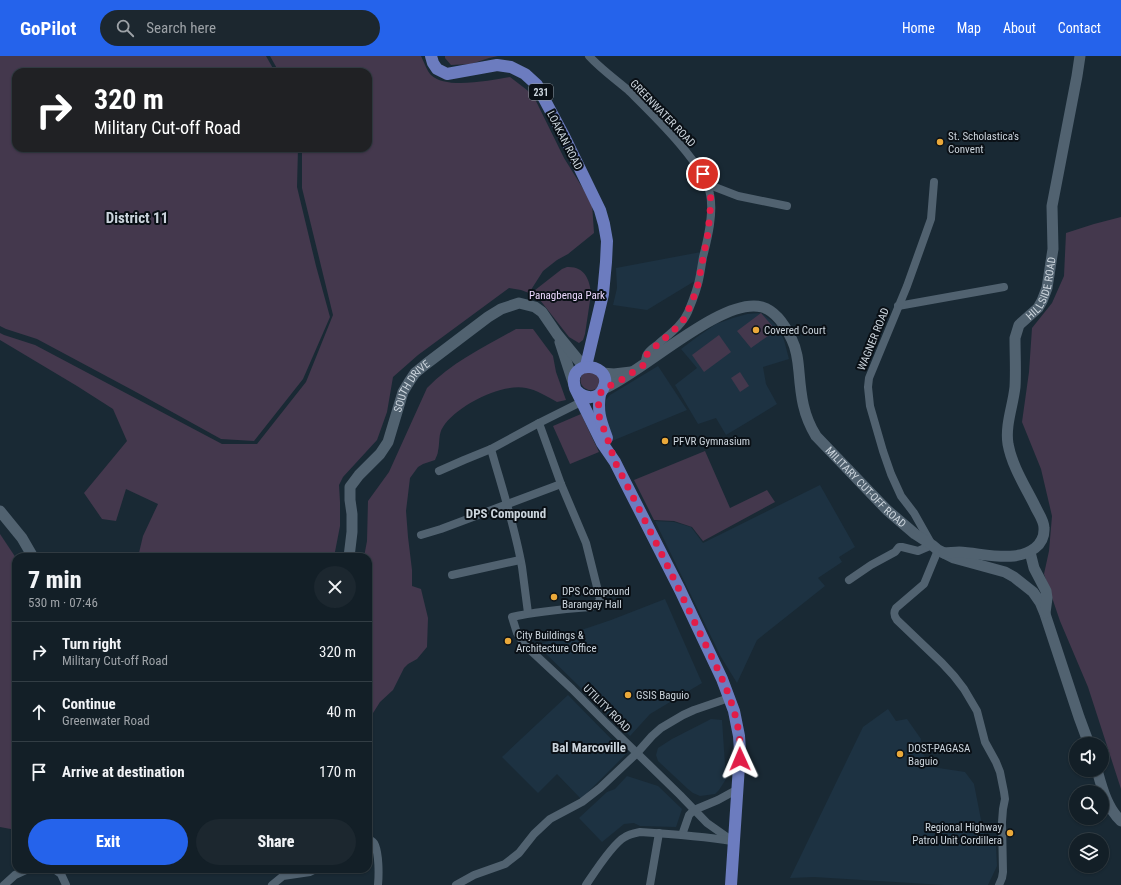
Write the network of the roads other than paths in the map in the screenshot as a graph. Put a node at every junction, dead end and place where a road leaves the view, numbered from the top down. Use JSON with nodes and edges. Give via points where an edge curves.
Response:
{"nodes":[{"id":1,"x":431,"y":56,"type":"edge"},
{"id":2,"x":589,"y":56,"type":"edge"},
{"id":3,"x":1080,"y":56,"type":"edge"},
{"id":4,"x":934,"y":182,"type":"dead end"},
{"id":5,"x":707,"y":184,"type":"junction"},
{"id":6,"x":786,"y":206,"type":"dead end"},
{"id":7,"x":1004,"y":287,"type":"dead end"},
{"id":8,"x":898,"y":306,"type":"junction"},
{"id":9,"x":557,"y":334,"type":"junction"},
{"id":10,"x":645,"y":364,"type":"junction"},
{"id":11,"x":592,"y":368,"type":"junction"},
{"id":12,"x":633,"y":371,"type":"junction"},
{"id":13,"x":588,"y":393,"type":"junction"},
{"id":14,"x":539,"y":423,"type":"junction"},
{"id":15,"x":491,"y":449,"type":"junction"},
{"id":16,"x":615,"y":462,"type":"junction"},
{"id":17,"x":439,"y":471,"type":"dead end"},
{"id":18,"x":561,"y":484,"type":"junction"},
{"id":19,"x":507,"y":504,"type":"junction"},
{"id":20,"x":0,"y":511,"type":"edge"},
{"id":21,"x":421,"y":535,"type":"dead end"},
{"id":22,"x":938,"y":549,"type":"junction"},
{"id":23,"x":1030,"y":552,"type":"junction"},
{"id":24,"x":31,"y":553,"type":"edge"},
{"id":25,"x":349,"y":553,"type":"edge"},
{"id":26,"x":520,"y":560,"type":"junction"},
{"id":27,"x":452,"y":575,"type":"dead end"},
{"id":28,"x":849,"y":580,"type":"dead end"},
{"id":29,"x":528,"y":613,"type":"junction"},
{"id":30,"x":1045,"y":614,"type":"junction"},
{"id":31,"x":729,"y":698,"type":"junction"},
{"id":32,"x":1086,"y":737,"type":"edge"},
{"id":33,"x":637,"y":753,"type":"junction"},
{"id":34,"x":1099,"y":777,"type":"edge"},
{"id":35,"x":738,"y":789,"type":"junction"},
{"id":36,"x":694,"y":810,"type":"junction"},
{"id":37,"x":1121,"y":821,"type":"edge"},
{"id":38,"x":659,"y":833,"type":"junction"},
{"id":39,"x":682,"y":835,"type":"junction"},
{"id":40,"x":372,"y":841,"type":"edge"},
{"id":41,"x":734,"y":842,"type":"junction"},
{"id":42,"x":21,"y":873,"type":"edge"},
{"id":43,"x":60,"y":873,"type":"edge"},
{"id":44,"x":306,"y":873,"type":"edge"},
{"id":45,"x":733,"y":883,"type":"edge"},
{"id":46,"x":4,"y":885,"type":"edge"},
{"id":47,"x":66,"y":885,"type":"edge"},
{"id":48,"x":272,"y":885,"type":"edge"},
{"id":49,"x":378,"y":885,"type":"edge"},
{"id":50,"x":456,"y":885,"type":"edge"},
{"id":51,"x":586,"y":885,"type":"edge"},
{"id":52,"x":650,"y":885,"type":"edge"},
{"id":53,"x":999,"y":885,"type":"edge"}],
"edges":[{"from":1,"to":11,"type":"main road","name":"LOAKAN ROAD","number":"231","via":[[437,69],[447,74],[496,65],[511,67],[525,74],[539,89],[564,136],[600,210],[607,241],[603,294]]},
{"from":2,"to":5,"type":"street","name":"GREENWATER ROAD","via":[[662,125],[697,165]]},
{"from":3,"to":23,"type":"main road","name":"HILLSIDE ROAD","via":[[1052,206],[1053,249],[1047,288],[1038,308],[1019,325],[1015,338],[1015,388],[1007,432],[1008,445],[1044,528],[1042,541]]},
{"from":4,"to":8,"type":"street","name":"WAGNER ROAD","via":[[931,219]]},
{"from":5,"to":6,"type":"street","via":[[738,196]]},
{"from":5,"to":10,"type":"street","name":"GREENWATER ROAD","via":[[711,202],[709,227],[697,289],[685,318],[648,353]]},
{"from":7,"to":8,"type":"street"},
{"from":8,"to":22,"type":"street","name":"WAGNER ROAD","via":[[869,378],[870,406],[891,474],[901,496]]},
{"from":9,"to":11,"type":"main road","name":"SOUTH DRIVE"},
{"from":9,"to":13,"type":"main road","name":"SOUTH DRIVE"},
{"from":9,"to":25,"type":"main road","name":"SOUTH DRIVE","via":[[542,312],[535,307],[519,303],[511,305],[488,317],[415,373],[403,392],[388,442],[350,487],[352,532]]},
{"from":10,"to":12,"type":"main road","name":"MILITARY CUT-OFF ROAD"},
{"from":10,"to":22,"type":"main road","name":"MILITARY CUT-OFF ROAD","via":[[712,320],[731,311],[752,306],[772,312],[793,341],[797,353],[802,404],[807,421],[816,436],[893,515]]},
{"from":11,"to":12,"type":"main road","name":"MILITARY CUT-OFF ROAD","via":[[614,374]]},
{"from":11,"to":13,"type":"main road","number":"231","via":[[605,380],[605,385]]},
{"from":11,"to":13,"type":"main road","number":"231","via":[[579,370],[574,380]]},
{"from":12,"to":13,"type":"main road","name":"MILITARY CUT-OFF ROAD","via":[[618,382]]},
{"from":13,"to":14,"type":"street"},
{"from":13,"to":16,"type":"main road","number":"231","via":[[598,409]]},
{"from":13,"to":16,"type":"main road","number":"231","via":[[602,444]]},
{"from":14,"to":15,"type":"street"},
{"from":14,"to":18,"type":"street"},
{"from":15,"to":17,"type":"street"},
{"from":15,"to":19,"type":"street"},
{"from":16,"to":31,"type":"main road","number":"231","via":[[680,590]]},
{"from":18,"to":19,"type":"street"},
{"from":18,"to":29,"type":"street","via":[[586,543],[600,599],[597,605],[591,607]]},
{"from":19,"to":21,"type":"street"},
{"from":19,"to":26,"type":"street"},
{"from":20,"to":24,"type":"main road","via":[[13,525]]},
{"from":22,"to":23,"type":"main road","via":[[1007,556]]},
{"from":22,"to":28,"type":"street","via":[[918,551],[900,547]]},
{"from":22,"to":30,"type":"main road","name":"MILITARY CUT-OFF ROAD","via":[[954,558],[1005,572],[1014,577],[1033,592]]},
{"from":22,"to":53,"type":"street","via":[[924,584],[901,603],[894,614],[897,620],[954,676],[977,710],[985,742],[1000,772],[1005,799],[1002,822],[1003,865]]},
{"from":23,"to":30,"type":"main road","via":[[1034,568],[1048,598]]},
{"from":26,"to":27,"type":"street"},
{"from":26,"to":29,"type":"street"},
{"from":29,"to":33,"type":"street","name":"UTILITY ROAD","via":[[512,617],[524,644]]},
{"from":30,"to":32,"type":"main road","name":"MILITARY CUT-OFF ROAD"},
{"from":31,"to":33,"type":"street","via":[[694,710],[660,728]]},
{"from":31,"to":35,"type":"main road","number":"231","via":[[740,736]]},
{"from":33,"to":36,"type":"street","name":"UTILITY ROAD"},
{"from":33,"to":50,"type":"street","via":[[589,798],[541,827],[519,853],[505,864],[474,875]]},
{"from":34,"to":37,"type":"main road","via":[[1104,796]]},
{"from":35,"to":36,"type":"street"},
{"from":35,"to":41,"type":"main road","number":"231"},
{"from":36,"to":39,"type":"street","via":[[688,816]]},
{"from":36,"to":41,"type":"street","name":"UTILITY ROAD","via":[[707,823]]},
{"from":38,"to":39,"type":"street"},
{"from":38,"to":51,"type":"street","via":[[640,832],[625,837],[609,853]]},
{"from":38,"to":52,"type":"street"},
{"from":39,"to":41,"type":"street"},
{"from":40,"to":49,"type":"street","via":[[379,873]]},
{"from":41,"to":45,"type":"main road","number":"231"},
{"from":42,"to":46,"type":"street"},
{"from":43,"to":47,"type":"street"},
{"from":44,"to":48,"type":"street","via":[[283,876]]}]}
